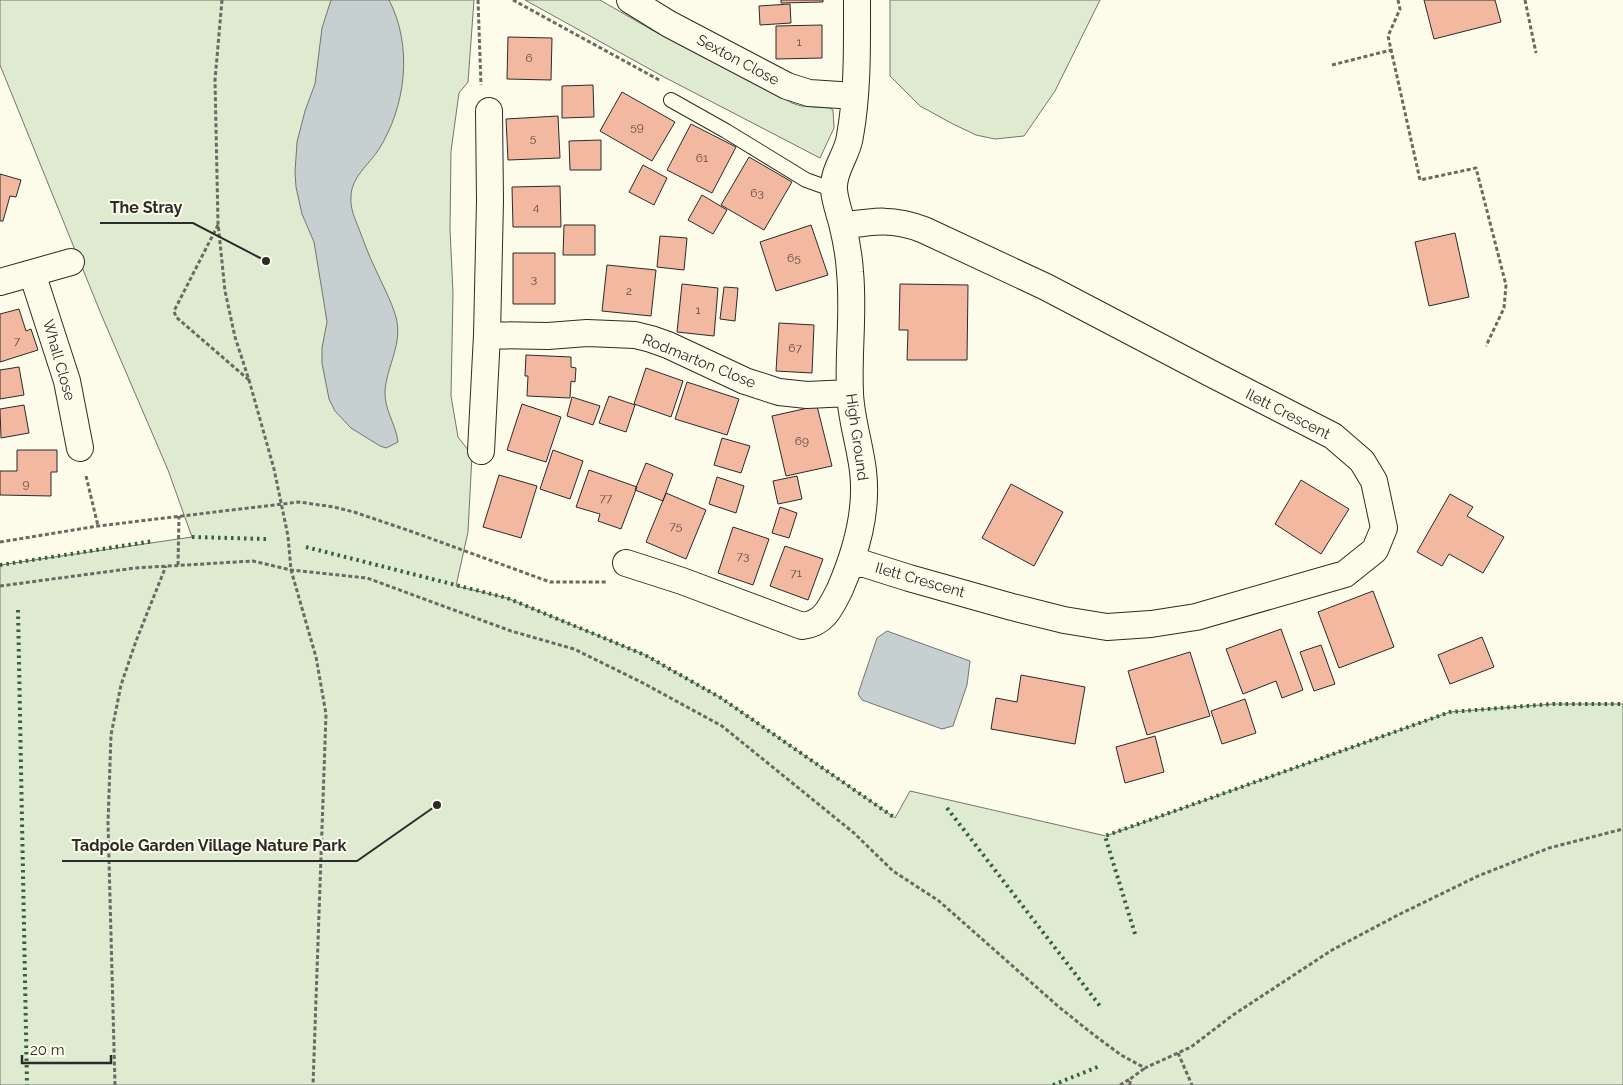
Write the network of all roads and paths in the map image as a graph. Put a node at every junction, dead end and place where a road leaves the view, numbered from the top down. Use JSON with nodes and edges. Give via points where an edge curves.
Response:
{"nodes":[{"id":1,"x":222,"y":0,"type":"edge"},
{"id":2,"x":478,"y":0,"type":"edge"},
{"id":3,"x":630,"y":0,"type":"edge"},
{"id":4,"x":857,"y":0,"type":"edge"},
{"id":5,"x":1398,"y":0,"type":"edge"},
{"id":6,"x":1525,"y":0,"type":"edge"},
{"id":7,"x":1391,"y":50,"type":"junction"},
{"id":8,"x":1536,"y":53,"type":"dead end"},
{"id":9,"x":1332,"y":65,"type":"dead end"},
{"id":10,"x":855,"y":96,"type":"junction"},
{"id":11,"x":671,"y":100,"type":"dead end"},
{"id":12,"x":489,"y":111,"type":"joint"},
{"id":13,"x":834,"y":190,"type":"junction"},
{"id":14,"x":218,"y":223,"type":"junction"},
{"id":15,"x":843,"y":226,"type":"junction"},
{"id":16,"x":71,"y":262,"type":"dead end"},
{"id":17,"x":32,"y":274,"type":"junction"},
{"id":18,"x":0,"y":282,"type":"edge"},
{"id":19,"x":487,"y":335,"type":"junction"},
{"id":20,"x":1486,"y":346,"type":"dead end"},
{"id":21,"x":249,"y":380,"type":"junction"},
{"id":22,"x":850,"y":393,"type":"junction"},
{"id":23,"x":80,"y":448,"type":"joint"},
{"id":24,"x":481,"y":451,"type":"dead end"},
{"id":25,"x":282,"y":504,"type":"junction"},
{"id":26,"x":179,"y":516,"type":"junction"},
{"id":27,"x":98,"y":526,"type":"junction"},
{"id":28,"x":0,"y":542,"type":"edge"},
{"id":29,"x":852,"y":560,"type":"junction"},
{"id":30,"x":626,"y":563,"type":"dead end"},
{"id":31,"x":178,"y":565,"type":"junction"},
{"id":32,"x":166,"y":566,"type":"junction"},
{"id":33,"x":291,"y":570,"type":"junction"},
{"id":34,"x":607,"y":582,"type":"dead end"},
{"id":35,"x":0,"y":586,"type":"edge"},
{"id":36,"x":1623,"y":829,"type":"edge"},
{"id":37,"x":1178,"y":1053,"type":"junction"},
{"id":38,"x":1145,"y":1068,"type":"junction"},
{"id":39,"x":1130,"y":1078,"type":"junction"},
{"id":40,"x":115,"y":1085,"type":"edge"},
{"id":41,"x":313,"y":1085,"type":"edge"},
{"id":42,"x":1120,"y":1085,"type":"edge"},
{"id":43,"x":1130,"y":1085,"type":"edge"},
{"id":44,"x":1192,"y":1085,"type":"edge"}],
"edges":[{"from":1,"to":14,"type":"path","via":[[215,80]]},
{"from":2,"to":12,"type":"path","via":[[482,111]]},
{"from":3,"to":10,"type":"street","name":"Sexton Close","via":[[787,86],[810,93]]},
{"from":4,"to":10,"type":"street","name":"High Ground"},
{"from":5,"to":7,"type":"path","via":[[1400,9],[1388,36]]},
{"from":6,"to":8,"type":"path"},
{"from":7,"to":9,"type":"path"},
{"from":7,"to":20,"type":"path","via":[[1420,180],[1476,168],[1506,285],[1504,308]]},
{"from":10,"to":13,"type":"street","name":"High Ground","via":[[850,139],[837,172]]},
{"from":11,"to":13,"type":"lane","via":[[806,180]]},
{"from":12,"to":19,"type":"street"},
{"from":13,"to":15,"type":"street","name":"High Ground"},
{"from":14,"to":21,"type":"path","via":[[225,291]]},
{"from":14,"to":21,"type":"path","via":[[174,311],[176,317]]},
{"from":15,"to":22,"type":"street","name":"High Ground","via":[[851,286]]},
{"from":15,"to":29,"type":"street","name":"Ilett Crescent","via":[[891,221],[924,230],[1046,287],[1333,436],[1362,461],[1374,481],[1384,528],[1375,550],[1345,574],[1196,617],[1107,627],[1012,607]]},
{"from":16,"to":17,"type":"street"},
{"from":17,"to":18,"type":"street"},
{"from":17,"to":23,"type":"street","name":"Whall Close","via":[[67,381]]},
{"from":19,"to":22,"type":"street","name":"Rodmarton Close","via":[[634,335],[651,339],[745,381],[778,392],[808,395]]},
{"from":19,"to":24,"type":"street"},
{"from":21,"to":25,"type":"path"},
{"from":22,"to":29,"type":"street","name":"High Ground","via":[[864,489],[860,528]]},
{"from":23,"to":27,"type":"path"},
{"from":25,"to":26,"type":"path"},
{"from":25,"to":33,"type":"path"},
{"from":25,"to":34,"type":"path","via":[[299,502],[354,512],[550,582]]},
{"from":26,"to":27,"type":"path"},
{"from":26,"to":31,"type":"path"},
{"from":27,"to":28,"type":"path"},
{"from":29,"to":30,"type":"street","name":"High Ground","via":[[827,613],[812,625],[802,626]]},
{"from":31,"to":32,"type":"path"},
{"from":31,"to":33,"type":"path","via":[[253,562]]},
{"from":32,"to":35,"type":"path"},
{"from":32,"to":40,"type":"path","via":[[121,685],[112,735],[108,823]]},
{"from":33,"to":38,"type":"path","via":[[367,578],[511,631],[574,648],[722,726],[854,833],[893,871],[939,901],[1094,1036]]},
{"from":33,"to":41,"type":"path","via":[[316,657],[326,714]]},
{"from":36,"to":37,"type":"path","via":[[1549,848],[1478,876],[1398,915],[1332,950]]},
{"from":37,"to":38,"type":"path"},
{"from":37,"to":44,"type":"path"},
{"from":38,"to":39,"type":"path"},
{"from":39,"to":42,"type":"path"},
{"from":39,"to":43,"type":"path"}]}
